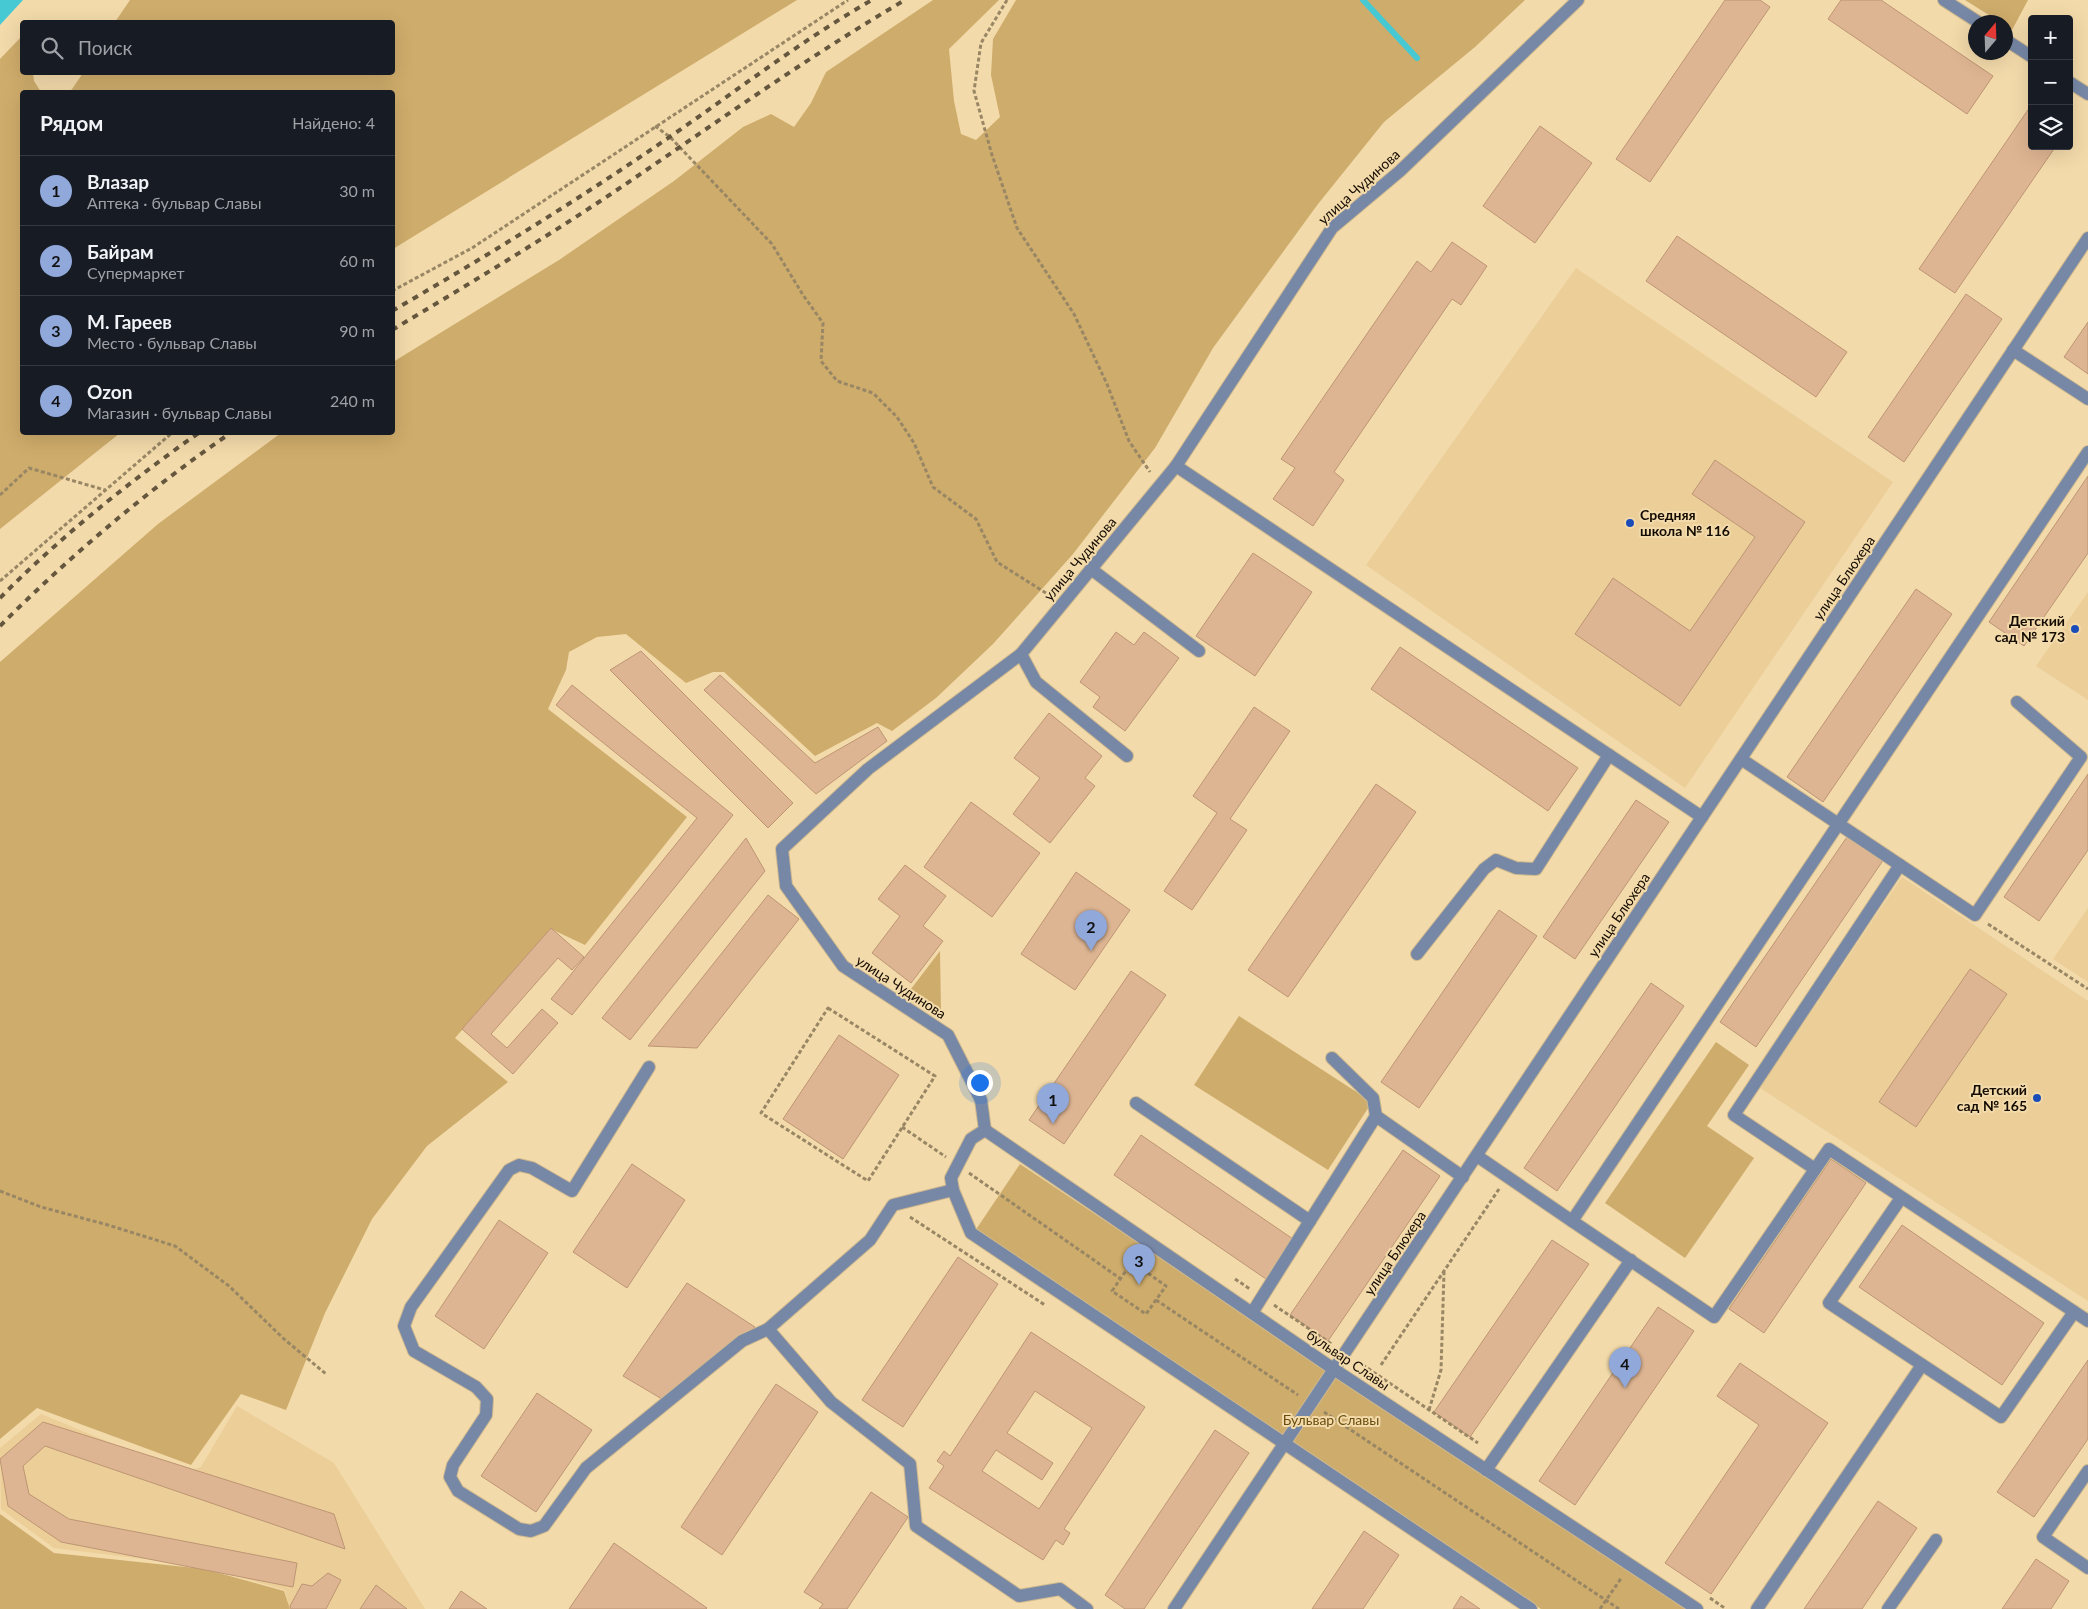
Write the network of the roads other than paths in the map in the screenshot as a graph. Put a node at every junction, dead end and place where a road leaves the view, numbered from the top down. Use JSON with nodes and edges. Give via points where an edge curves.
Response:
{"nodes":[{"id":1,"x":1578,"y":0,"type":"edge"},
{"id":2,"x":1944,"y":0,"type":"edge"},
{"id":3,"x":1968,"y":16,"type":"edge"},
{"id":4,"x":2013,"y":45,"type":"edge"},
{"id":5,"x":2028,"y":54,"type":"edge"},
{"id":6,"x":2073,"y":85,"type":"edge"},
{"id":7,"x":2088,"y":94,"type":"edge"},
{"id":8,"x":2088,"y":238,"type":"edge"},
{"id":9,"x":2013,"y":350,"type":"junction"},
{"id":10,"x":2088,"y":399,"type":"edge"},
{"id":11,"x":2088,"y":452,"type":"edge"},
{"id":12,"x":1176,"y":466,"type":"junction"},
{"id":13,"x":1091,"y":570,"type":"junction"},
{"id":14,"x":1199,"y":651,"type":"dead end"},
{"id":15,"x":1021,"y":654,"type":"junction"},
{"id":16,"x":2017,"y":702,"type":"dead end"},
{"id":17,"x":1127,"y":756,"type":"dead end"},
{"id":18,"x":1609,"y":756,"type":"junction"},
{"id":19,"x":1741,"y":759,"type":"junction"},
{"id":20,"x":1702,"y":818,"type":"junction"},
{"id":21,"x":1838,"y":824,"type":"junction"},
{"id":22,"x":1900,"y":865,"type":"junction"},
{"id":23,"x":1417,"y":954,"type":"dead end"},
{"id":24,"x":1332,"y":1058,"type":"dead end"},
{"id":25,"x":649,"y":1067,"type":"dead end"},
{"id":26,"x":1136,"y":1103,"type":"dead end"},
{"id":27,"x":1376,"y":1116,"type":"junction"},
{"id":28,"x":985,"y":1130,"type":"junction"},
{"id":29,"x":1477,"y":1156,"type":"junction"},
{"id":30,"x":1815,"y":1169,"type":"junction"},
{"id":31,"x":1463,"y":1177,"type":"junction"},
{"id":32,"x":953,"y":1190,"type":"junction"},
{"id":33,"x":1901,"y":1198,"type":"junction"},
{"id":34,"x":1310,"y":1221,"type":"junction"},
{"id":35,"x":1572,"y":1221,"type":"junction"},
{"id":36,"x":1631,"y":1260,"type":"junction"},
{"id":37,"x":2074,"y":1312,"type":"junction"},
{"id":38,"x":1252,"y":1313,"type":"junction"},
{"id":39,"x":2088,"y":1321,"type":"edge"},
{"id":40,"x":768,"y":1329,"type":"junction"},
{"id":41,"x":1922,"y":1364,"type":"junction"},
{"id":42,"x":1335,"y":1370,"type":"junction"},
{"id":43,"x":1285,"y":1445,"type":"junction"},
{"id":44,"x":1486,"y":1470,"type":"junction"},
{"id":45,"x":2088,"y":1471,"type":"edge"},
{"id":46,"x":1936,"y":1540,"type":"dead end"},
{"id":47,"x":2088,"y":1568,"type":"edge"},
{"id":48,"x":1087,"y":1609,"type":"edge"},
{"id":49,"x":1174,"y":1609,"type":"edge"},
{"id":50,"x":1531,"y":1609,"type":"edge"},
{"id":51,"x":1697,"y":1609,"type":"edge"},
{"id":52,"x":1757,"y":1609,"type":"edge"},
{"id":53,"x":1888,"y":1609,"type":"edge"}],
"edges":[{"from":1,"to":12,"type":"street","name":"улица Чудинова","via":[[1400,171],[1332,228]]},
{"from":2,"to":3,"type":"street"},
{"from":4,"to":5,"type":"street"},
{"from":6,"to":7,"type":"street"},
{"from":8,"to":9,"type":"street","name":"улица Блюхера"},
{"from":9,"to":10,"type":"street"},
{"from":9,"to":19,"type":"street","name":"улица Блюхера"},
{"from":11,"to":21,"type":"street"},
{"from":12,"to":13,"type":"street","name":"улица Чудинова"},
{"from":12,"to":18,"type":"street"},
{"from":13,"to":14,"type":"street"},
{"from":13,"to":15,"type":"street","name":"улица Чудинова"},
{"from":15,"to":17,"type":"street","via":[[1036,682]]},
{"from":15,"to":28,"type":"street","name":"улица Чудинова","via":[[868,769],[782,849],[786,886],[843,966],[948,1035],[982,1100]]},
{"from":16,"to":22,"type":"street","via":[[2080,758],[1975,915]]},
{"from":18,"to":20,"type":"street"},
{"from":18,"to":23,"type":"street","via":[[1536,869],[1516,868],[1496,860],[1484,869]]},
{"from":19,"to":20,"type":"street","name":"улица Блюхера"},
{"from":19,"to":21,"type":"street"},
{"from":20,"to":29,"type":"street","name":"улица Блюхера"},
{"from":21,"to":22,"type":"street"},
{"from":21,"to":35,"type":"street"},
{"from":22,"to":30,"type":"street","via":[[1734,1115]]},
{"from":24,"to":27,"type":"street","via":[[1373,1098]]},
{"from":25,"to":40,"type":"street","via":[[572,1191],[532,1168],[519,1165],[509,1170],[412,1307],[404,1326],[414,1352],[476,1387],[487,1399],[486,1416],[453,1465],[450,1477],[458,1491],[519,1529],[531,1531],[544,1526],[586,1468],[742,1341]]},
{"from":26,"to":34,"type":"street"},
{"from":27,"to":31,"type":"street"},
{"from":27,"to":34,"type":"street"},
{"from":28,"to":32,"type":"street","via":[[971,1139],[957,1165],[951,1178]]},
{"from":28,"to":38,"type":"street","name":"бульвар Славы"},
{"from":29,"to":31,"type":"street","name":"улица Блюхера"},
{"from":29,"to":35,"type":"street"},
{"from":30,"to":33,"type":"street","via":[[1829,1149]]},
{"from":30,"to":36,"type":"street","via":[[1714,1317]]},
{"from":31,"to":42,"type":"street","name":"улица Блюхера"},
{"from":32,"to":40,"type":"street","via":[[893,1205],[870,1240]]},
{"from":32,"to":43,"type":"street","via":[[971,1233]]},
{"from":33,"to":37,"type":"street"},
{"from":33,"to":41,"type":"street","via":[[1829,1303]]},
{"from":34,"to":38,"type":"street"},
{"from":35,"to":36,"type":"street"},
{"from":36,"to":44,"type":"street"},
{"from":37,"to":39,"type":"street"},
{"from":37,"to":41,"type":"street","via":[[2001,1417]]},
{"from":38,"to":42,"type":"street","name":"бульвар Славы"},
{"from":40,"to":48,"type":"street","via":[[831,1402],[910,1464],[916,1526],[1019,1596],[1060,1589]]},
{"from":41,"to":52,"type":"street"},
{"from":42,"to":43,"type":"street","name":"улица Блюхера"},
{"from":42,"to":44,"type":"street","name":"бульвар Славы"},
{"from":43,"to":49,"type":"street","name":"улица Блюхера"},
{"from":43,"to":50,"type":"street"},
{"from":44,"to":51,"type":"street","name":"бульвар Славы"},
{"from":45,"to":47,"type":"street","via":[[2043,1537]]},
{"from":46,"to":53,"type":"street"}]}
